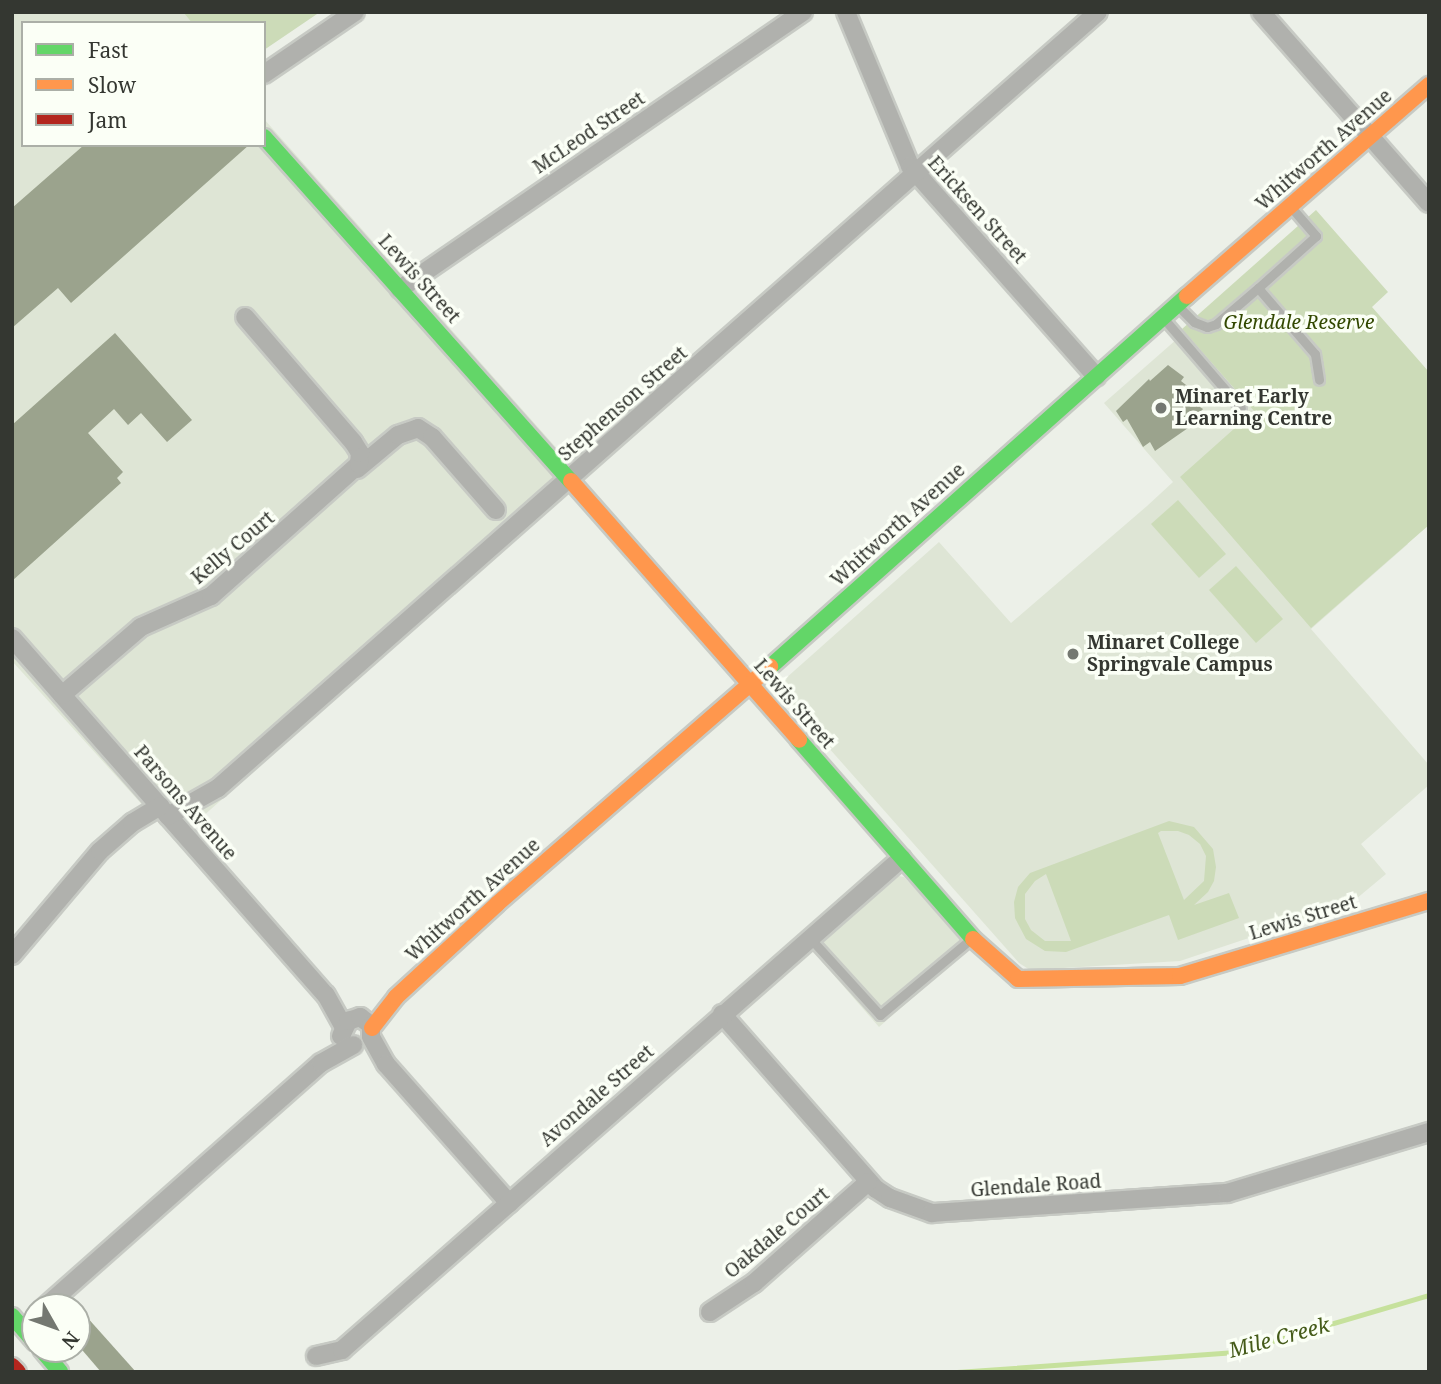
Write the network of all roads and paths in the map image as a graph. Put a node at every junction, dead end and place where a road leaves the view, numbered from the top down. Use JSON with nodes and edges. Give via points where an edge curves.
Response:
{"nodes":[{"id":1,"x":355,"y":12,"type":"edge"},
{"id":2,"x":803,"y":12,"type":"edge"},
{"id":3,"x":846,"y":12,"type":"edge"},
{"id":4,"x":1098,"y":12,"type":"edge"},
{"id":5,"x":1261,"y":12,"type":"edge"},
{"id":6,"x":266,"y":73,"type":"edge"},
{"id":7,"x":1429,"y":86,"type":"edge"},
{"id":8,"x":1371,"y":137,"type":"junction"},
{"id":9,"x":266,"y":139,"type":"edge"},
{"id":10,"x":916,"y":173,"type":"junction"},
{"id":11,"x":1429,"y":203,"type":"edge"},
{"id":12,"x":1291,"y":207,"type":"junction"},
{"id":13,"x":1258,"y":288,"type":"junction"},
{"id":14,"x":400,"y":289,"type":"junction"},
{"id":15,"x":1178,"y":306,"type":"junction"},
{"id":16,"x":245,"y":317,"type":"dead end"},
{"id":17,"x":1164,"y":318,"type":"junction"},
{"id":18,"x":1096,"y":376,"type":"junction"},
{"id":19,"x":1319,"y":380,"type":"dead end"},
{"id":20,"x":1241,"y":408,"type":"dead end"},
{"id":21,"x":356,"y":470,"type":"junction"},
{"id":22,"x":568,"y":479,"type":"junction"},
{"id":23,"x":496,"y":510,"type":"dead end"},
{"id":24,"x":12,"y":638,"type":"edge"},
{"id":25,"x":750,"y":685,"type":"junction"},
{"id":26,"x":62,"y":695,"type":"junction"},
{"id":27,"x":164,"y":811,"type":"junction"},
{"id":28,"x":902,"y":858,"type":"junction"},
{"id":29,"x":1429,"y":901,"type":"edge"},
{"id":30,"x":810,"y":938,"type":"junction"},
{"id":31,"x":972,"y":938,"type":"junction"},
{"id":32,"x":12,"y":955,"type":"edge"},
{"id":33,"x":396,"y":997,"type":"joint"},
{"id":34,"x":722,"y":1014,"type":"junction"},
{"id":35,"x":357,"y":1031,"type":"junction"},
{"id":36,"x":1429,"y":1132,"type":"edge"},
{"id":37,"x":868,"y":1182,"type":"junction"},
{"id":38,"x":509,"y":1203,"type":"junction"},
{"id":39,"x":61,"y":1293,"type":"edge"},
{"id":40,"x":710,"y":1312,"type":"dead end"},
{"id":41,"x":316,"y":1356,"type":"dead end"},
{"id":42,"x":12,"y":1366,"type":"edge"},
{"id":43,"x":18,"y":1372,"type":"edge"}],
"edges":[{"from":1,"to":6,"type":"street"},
{"from":2,"to":14,"type":"street","name":"McLeod Street"},
{"from":3,"to":10,"type":"street","name":"Ericksen Street","via":[[898,144]]},
{"from":4,"to":10,"type":"street","name":"Stephenson Street"},
{"from":5,"to":8,"type":"street"},
{"from":7,"to":8,"type":"main road","name":"Whitworth Avenue"},
{"from":8,"to":11,"type":"street"},
{"from":8,"to":12,"type":"main road","name":"Whitworth Avenue"},
{"from":9,"to":14,"type":"main road","name":"Lewis Street"},
{"from":10,"to":18,"type":"street","name":"Ericksen Street"},
{"from":10,"to":22,"type":"street","name":"Stephenson Street"},
{"from":12,"to":13,"type":"lane","via":[[1316,236]]},
{"from":12,"to":15,"type":"main road","name":"Whitworth Avenue"},
{"from":13,"to":15,"type":"lane","via":[[1207,327],[1194,322]]},
{"from":13,"to":19,"type":"lane","via":[[1315,355]]},
{"from":14,"to":22,"type":"main road","name":"Lewis Street"},
{"from":15,"to":17,"type":"main road","name":"Whitworth Avenue"},
{"from":16,"to":21,"type":"street","via":[[360,453]]},
{"from":17,"to":18,"type":"main road","name":"Whitworth Avenue"},
{"from":17,"to":20,"type":"lane"},
{"from":18,"to":25,"type":"main road","name":"Whitworth Avenue"},
{"from":21,"to":23,"type":"street","name":"Kelly Court","via":[[398,435],[418,428],[432,437]]},
{"from":21,"to":26,"type":"street","name":"Kelly Court","via":[[211,596],[141,627]]},
{"from":22,"to":25,"type":"main road","name":"Lewis Street"},
{"from":22,"to":27,"type":"street","name":"Stephenson Street","via":[[218,788]]},
{"from":24,"to":26,"type":"street","name":"Parsons Avenue"},
{"from":25,"to":28,"type":"main road","name":"Lewis Street"},
{"from":25,"to":33,"type":"main road","name":"Whitworth Avenue"},
{"from":26,"to":27,"type":"street","name":"Parsons Avenue"},
{"from":27,"to":32,"type":"street","name":"Stephenson Street","via":[[132,823],[100,851]]},
{"from":27,"to":35,"type":"street","name":"Parsons Avenue"},
{"from":28,"to":30,"type":"street","name":"Avondale Street"},
{"from":28,"to":31,"type":"main road","name":"Lewis Street"},
{"from":29,"to":31,"type":"main road","name":"Lewis Street","via":[[1180,976],[1018,979]]},
{"from":30,"to":31,"type":"lane","via":[[880,1015]]},
{"from":30,"to":34,"type":"street","name":"Avondale Street"},
{"from":33,"to":35,"type":"street","name":"Whitworth Avenue"},
{"from":34,"to":37,"type":"street","name":"Glendale Road"},
{"from":34,"to":38,"type":"street","name":"Avondale Street"},
{"from":35,"to":38,"type":"street","name":"Parsons Avenue"},
{"from":35,"to":39,"type":"street","name":"Whitworth Avenue"},
{"from":36,"to":37,"type":"street","name":"Glendale Road","via":[[1205,1196],[932,1213],[890,1198]]},
{"from":37,"to":40,"type":"street","name":"Oakdale Court","via":[[754,1283]]},
{"from":38,"to":41,"type":"street","name":"Avondale Street","via":[[342,1350]]},
{"from":42,"to":43,"type":"main road"}]}
